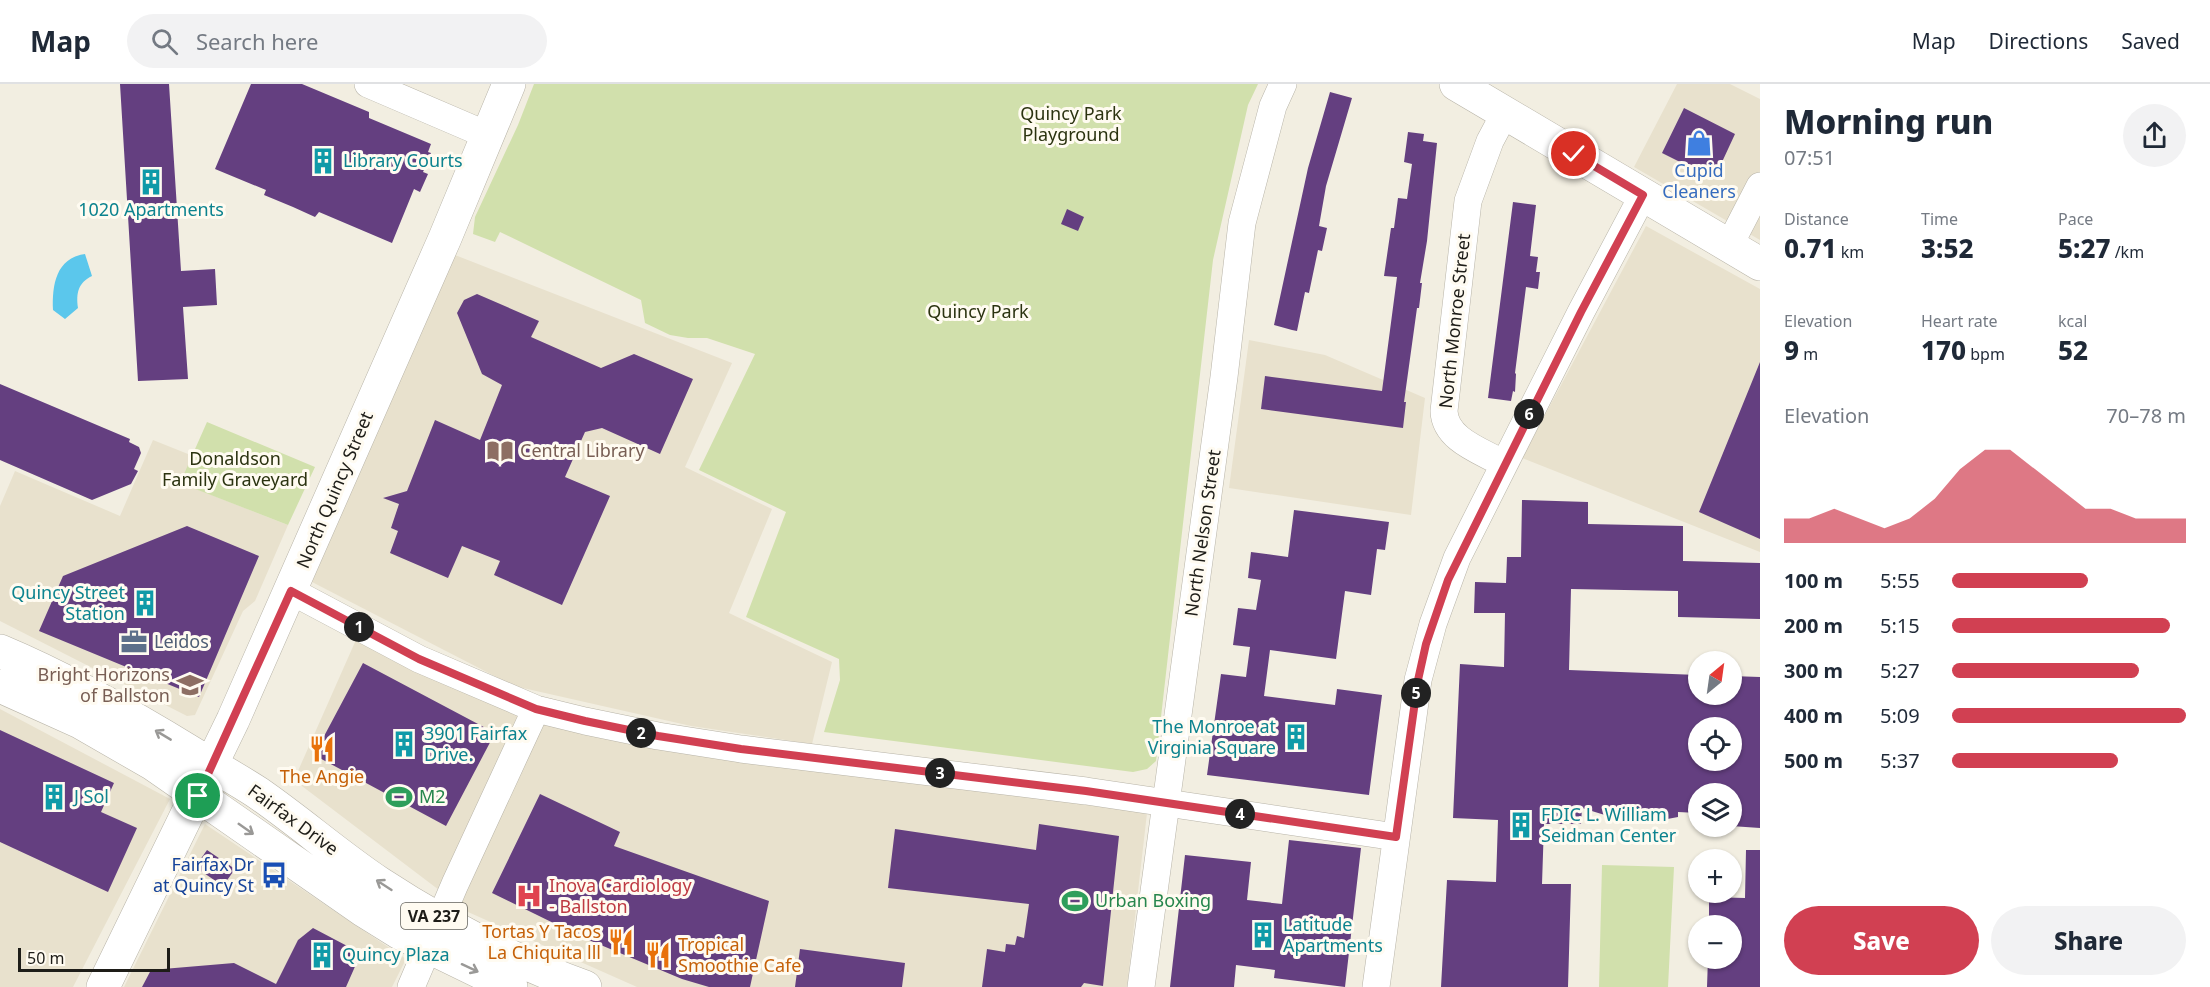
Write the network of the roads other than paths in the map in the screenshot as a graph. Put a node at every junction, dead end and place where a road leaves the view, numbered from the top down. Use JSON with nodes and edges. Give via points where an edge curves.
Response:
{"nodes":[{"id":1,"x":368,"y":84,"type":"edge"},
{"id":2,"x":509,"y":84,"type":"edge"},
{"id":3,"x":1283,"y":84,"type":"edge"},
{"id":4,"x":1456,"y":84,"type":"edge"},
{"id":5,"x":1505,"y":112,"type":"junction"},
{"id":6,"x":487,"y":135,"type":"junction"},
{"id":7,"x":1760,"y":186,"type":"edge"},
{"id":8,"x":1643,"y":195,"type":"junction"},
{"id":9,"x":1729,"y":246,"type":"junction"},
{"id":10,"x":1760,"y":264,"type":"edge"},
{"id":11,"x":1504,"y":464,"type":"junction"},
{"id":12,"x":291,"y":591,"type":"junction"},
{"id":13,"x":0,"y":651,"type":"edge"},
{"id":14,"x":0,"y":686,"type":"edge"},
{"id":15,"x":536,"y":709,"type":"junction"},
{"id":16,"x":213,"y":766,"type":"junction"},
{"id":17,"x":198,"y":796,"type":"junction"},
{"id":18,"x":1167,"y":803,"type":"junction"},
{"id":19,"x":1396,"y":837,"type":"junction"},
{"id":20,"x":435,"y":934,"type":"junction"},
{"id":21,"x":103,"y":987,"type":"edge"},
{"id":22,"x":411,"y":987,"type":"edge"},
{"id":23,"x":511,"y":987,"type":"edge"},
{"id":24,"x":585,"y":987,"type":"edge"},
{"id":25,"x":1141,"y":987,"type":"edge"},
{"id":26,"x":1376,"y":987,"type":"edge"}],
"edges":[{"from":1,"to":6,"type":"street"},
{"from":2,"to":6,"type":"main road","name":"North Quincy Street"},
{"from":3,"to":18,"type":"street","name":"North Nelson Street","via":[[1273,106],[1242,223]]},
{"from":4,"to":5,"type":"main road"},
{"from":5,"to":8,"type":"main road"},
{"from":5,"to":11,"type":"street","name":"North Monroe Street","via":[[1468,201],[1444,411],[1444,422],[1453,435]]},
{"from":6,"to":12,"type":"main road","name":"North Quincy Street"},
{"from":7,"to":9,"type":"street"},
{"from":8,"to":9,"type":"main road"},
{"from":8,"to":11,"type":"street"},
{"from":9,"to":10,"type":"main road"},
{"from":11,"to":19,"type":"street","via":[[1457,558],[1426,644]]},
{"from":12,"to":15,"type":"street","via":[[419,659]]},
{"from":12,"to":16,"type":"main road","name":"North Quincy Street"},
{"from":16,"to":13,"type":"main road","name":"Fairfax Drive","number":"VA 237","one_way":true,"via":[[117,709]]},
{"from":14,"to":17,"type":"main road","name":"Fairfax Drive","number":"VA 237","via":[[80,722],[153,764]]},
{"from":15,"to":18,"type":"street","via":[[658,736],[741,749]]},
{"from":15,"to":20,"type":"street"},
{"from":16,"to":17,"type":"main road","name":"North Quincy Street"},
{"from":20,"to":16,"type":"main road","name":"Fairfax Drive","number":"VA 237","one_way":true,"via":[[377,882],[297,820]]},
{"from":17,"to":20,"type":"main road","name":"Fairfax Drive","number":"VA 237","one_way":true,"via":[[400,933]]},
{"from":17,"to":21,"type":"main road","name":"North Quincy Street"},
{"from":18,"to":19,"type":"street"},
{"from":18,"to":25,"type":"street","name":"North Nelson Street"},
{"from":19,"to":26,"type":"street"},
{"from":20,"to":22,"type":"street"},
{"from":20,"to":23,"type":"main road","name":"Fairfax Drive","number":"VA 237","one_way":true},
{"from":20,"to":24,"type":"main road","name":"Fairfax Drive","number":"VA 237","via":[[496,949]]}]}
